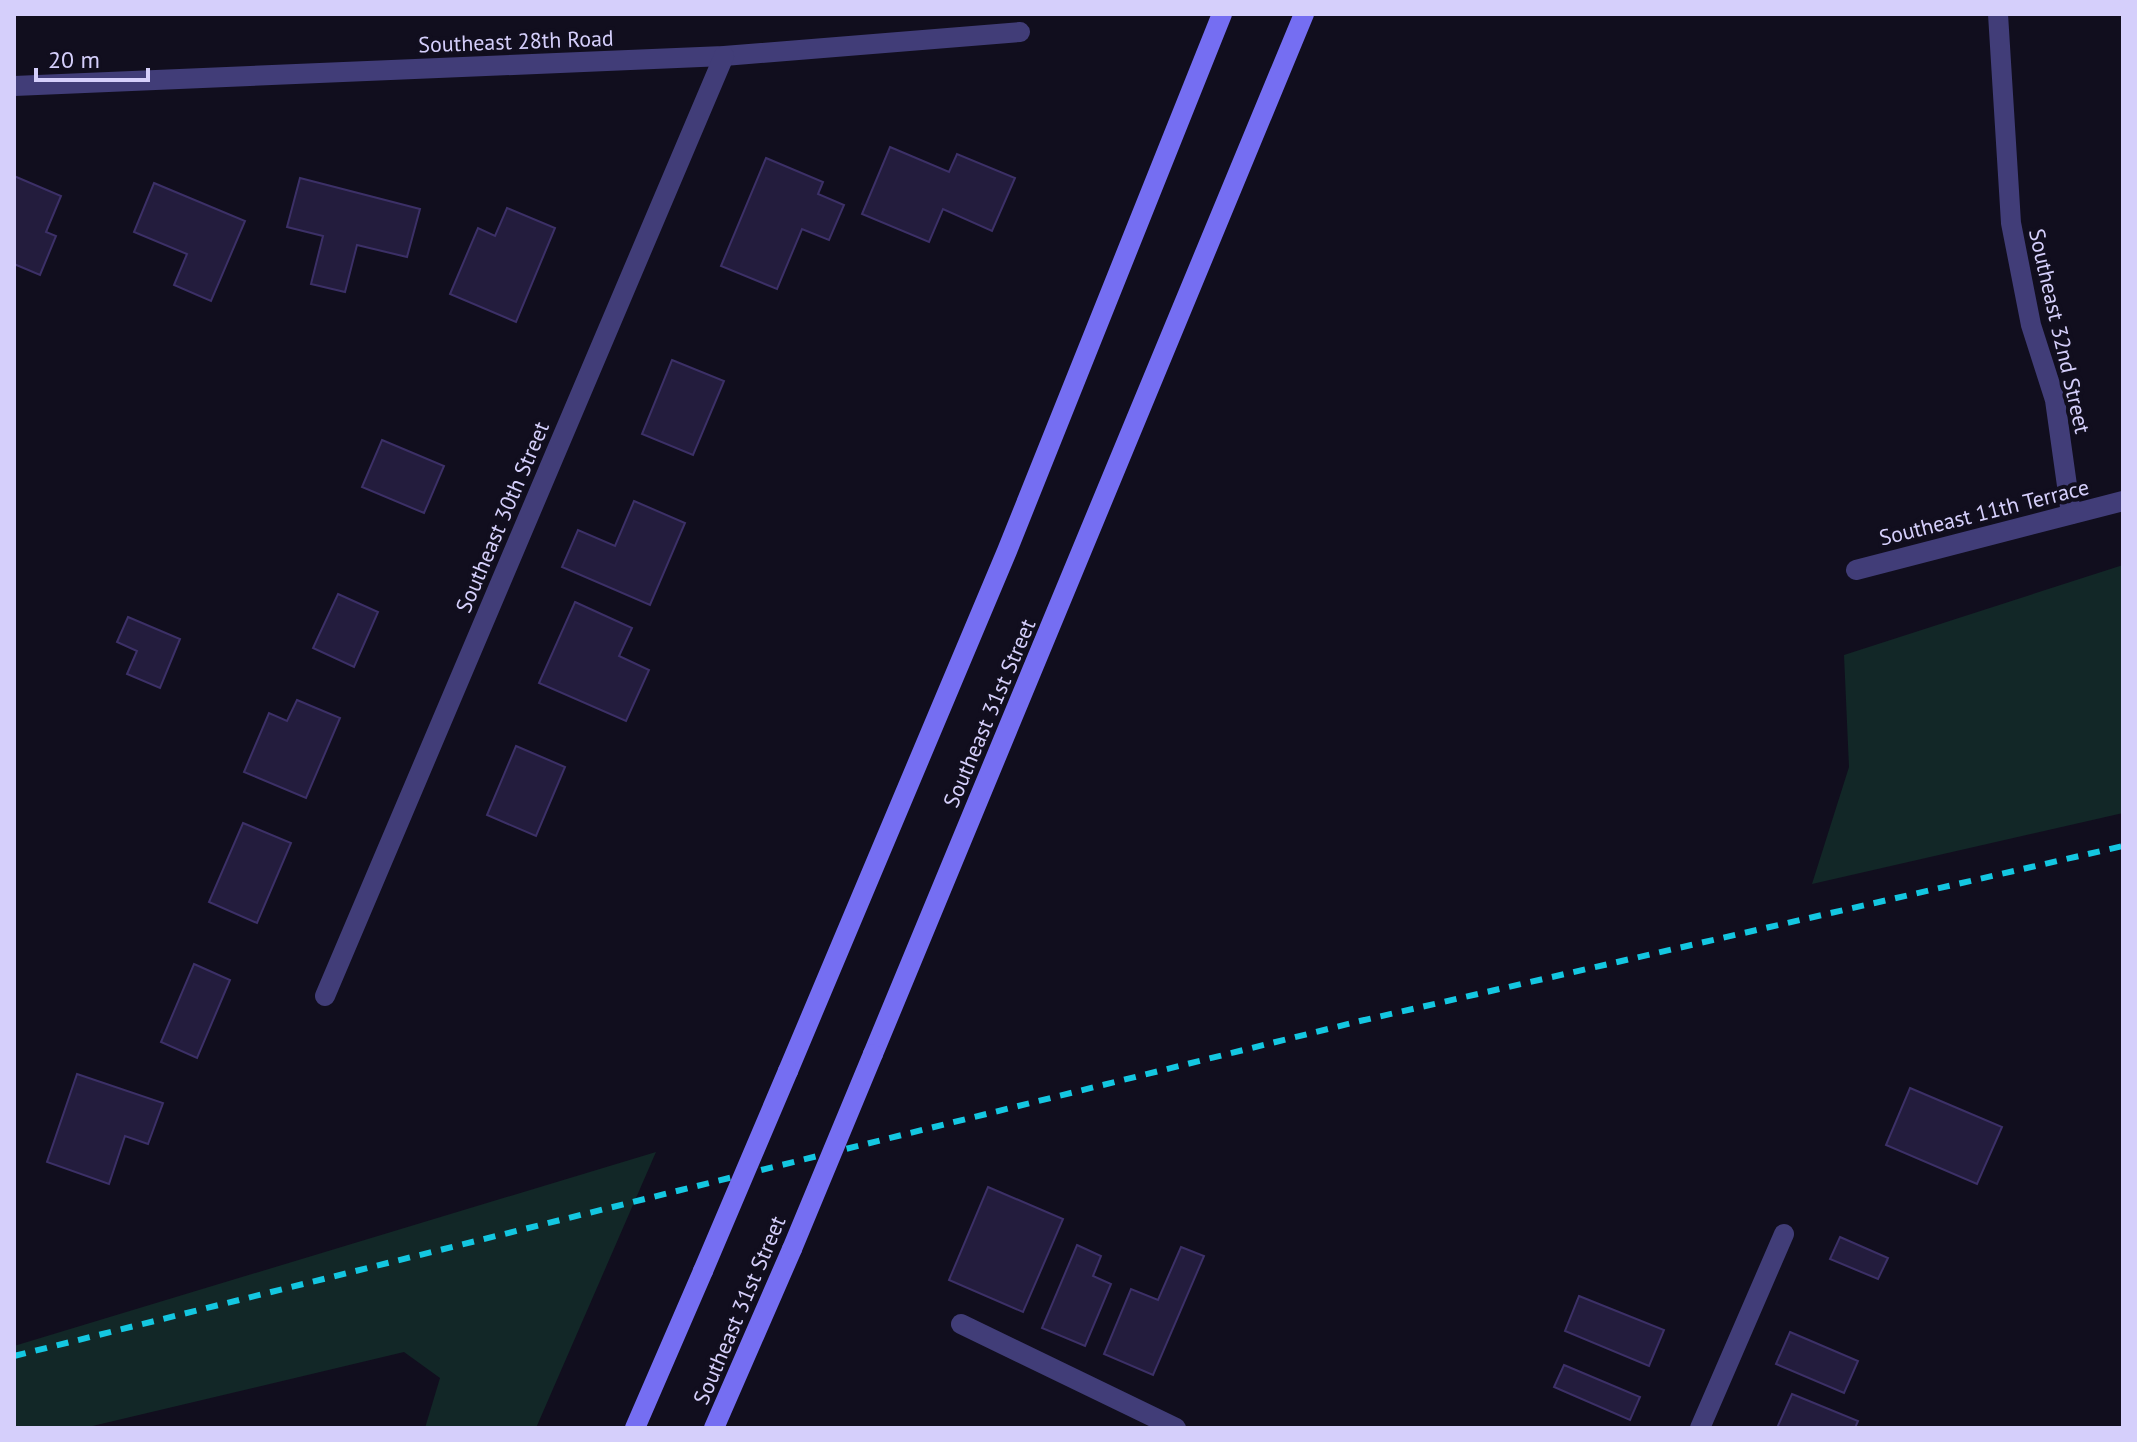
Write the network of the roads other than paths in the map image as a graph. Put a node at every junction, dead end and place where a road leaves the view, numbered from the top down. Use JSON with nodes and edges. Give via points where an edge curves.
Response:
{"nodes":[{"id":1,"x":1222,"y":14,"type":"edge"},
{"id":2,"x":1304,"y":14,"type":"edge"},
{"id":3,"x":1998,"y":14,"type":"edge"},
{"id":4,"x":1020,"y":32,"type":"dead end"},
{"id":5,"x":724,"y":56,"type":"junction"},
{"id":6,"x":14,"y":86,"type":"edge"},
{"id":7,"x":2123,"y":501,"type":"edge"},
{"id":8,"x":2071,"y":514,"type":"junction"},
{"id":9,"x":1856,"y":570,"type":"dead end"},
{"id":10,"x":325,"y":996,"type":"dead end"},
{"id":11,"x":1784,"y":1234,"type":"dead end"},
{"id":12,"x":961,"y":1324,"type":"dead end"},
{"id":13,"x":635,"y":1428,"type":"edge"},
{"id":14,"x":714,"y":1428,"type":"edge"},
{"id":15,"x":1176,"y":1428,"type":"edge"},
{"id":16,"x":1700,"y":1428,"type":"edge"}],
"edges":[{"from":1,"to":13,"type":"main road","bridge":true,"via":[[1007,551]]},
{"from":2,"to":14,"type":"main road","name":"Southeast 31st Street","bridge":true},
{"from":3,"to":8,"type":"street","name":"Southeast 32nd Street","via":[[2011,223],[2031,325],[2055,400]]},
{"from":4,"to":5,"type":"street","name":"Southeast 28th Road"},
{"from":5,"to":6,"type":"street","name":"Southeast 28th Road"},
{"from":5,"to":10,"type":"street","name":"Southeast 30th Street"},
{"from":7,"to":8,"type":"street","name":"Southeast 11th Terrace"},
{"from":8,"to":9,"type":"street","name":"Southeast 11th Terrace"},
{"from":11,"to":16,"type":"street"},
{"from":12,"to":15,"type":"street"}]}
